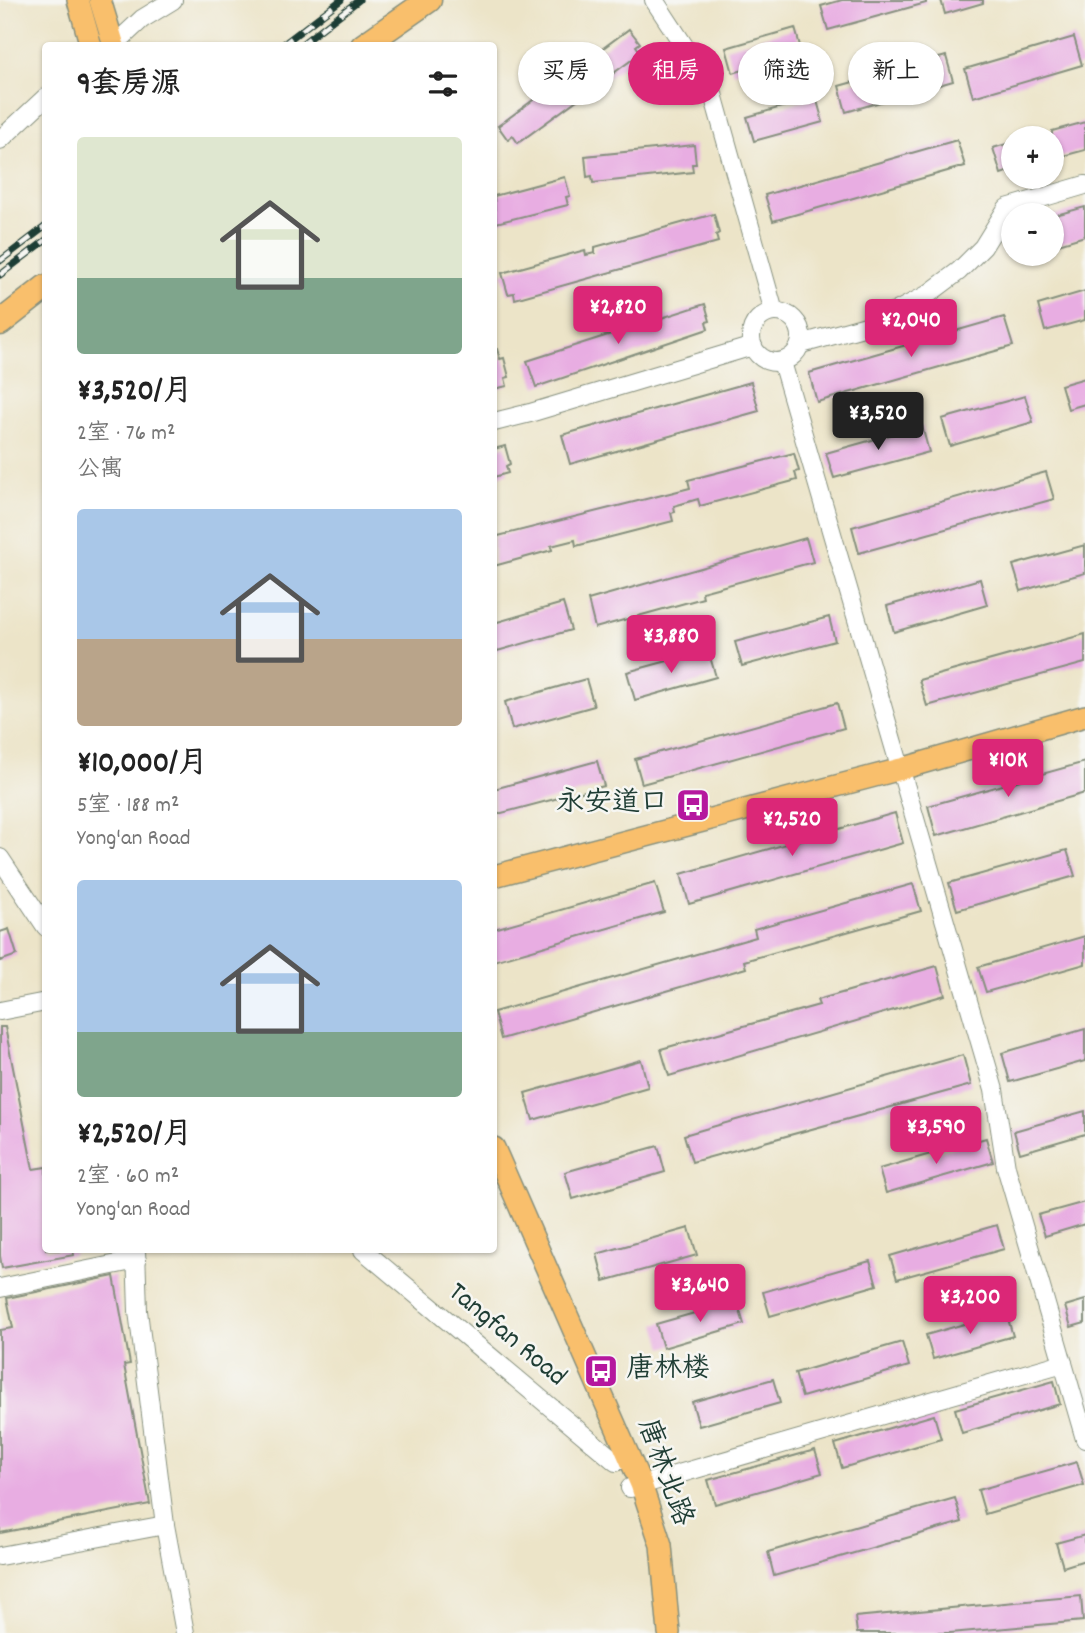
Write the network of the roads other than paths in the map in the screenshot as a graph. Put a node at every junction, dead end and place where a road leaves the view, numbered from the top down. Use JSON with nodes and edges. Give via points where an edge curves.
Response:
{"nodes":[{"id":1,"x":78,"y":0,"type":"edge"},
{"id":2,"x":100,"y":0,"type":"edge"},
{"id":3,"x":173,"y":0,"type":"edge"},
{"id":4,"x":429,"y":0,"type":"edge"},
{"id":5,"x":654,"y":0,"type":"edge"},
{"id":6,"x":90,"y":42,"type":"edge"},
{"id":7,"x":113,"y":42,"type":"edge"},
{"id":8,"x":117,"y":42,"type":"edge"},
{"id":9,"x":369,"y":42,"type":"edge"},
{"id":10,"x":42,"y":101,"type":"edge"},
{"id":11,"x":0,"y":140,"type":"edge"},
{"id":12,"x":1085,"y":185,"type":"edge"},
{"id":13,"x":42,"y":290,"type":"edge"},
{"id":14,"x":774,"y":312,"type":"junction"},
{"id":15,"x":0,"y":323,"type":"edge"},
{"id":16,"x":801,"y":344,"type":"junction"},
{"id":17,"x":752,"y":346,"type":"junction"},
{"id":18,"x":782,"y":362,"type":"junction"},
{"id":19,"x":497,"y":421,"type":"edge"},
{"id":20,"x":1085,"y":716,"type":"edge"},
{"id":21,"x":901,"y":769,"type":"junction"},
{"id":22,"x":0,"y":859,"type":"edge"},
{"id":23,"x":497,"y":875,"type":"edge"},
{"id":24,"x":42,"y":921,"type":"edge"},
{"id":25,"x":42,"y":1003,"type":"edge"},
{"id":26,"x":0,"y":1011,"type":"edge"},
{"id":27,"x":497,"y":1155,"type":"edge"},
{"id":28,"x":497,"y":1185,"type":"edge"},
{"id":29,"x":367,"y":1253,"type":"edge"},
{"id":30,"x":137,"y":1255,"type":"edge"},
{"id":31,"x":0,"y":1288,"type":"edge"},
{"id":32,"x":1063,"y":1363,"type":"junction"},
{"id":33,"x":1085,"y":1439,"type":"edge"},
{"id":34,"x":616,"y":1462,"type":"junction"},
{"id":35,"x":636,"y":1486,"type":"junction"},
{"id":36,"x":165,"y":1525,"type":"junction"},
{"id":37,"x":0,"y":1556,"type":"edge"},
{"id":38,"x":185,"y":1633,"type":"edge"},
{"id":39,"x":657,"y":1633,"type":"edge"},
{"id":40,"x":669,"y":1633,"type":"edge"}],
"edges":[{"from":1,"to":6,"type":"main road"},
{"from":2,"to":7,"type":"main road"},
{"from":3,"to":8,"type":"street"},
{"from":4,"to":9,"type":"highway"},
{"from":5,"to":14,"type":"street","via":[[711,87]]},
{"from":10,"to":11,"type":"street"},
{"from":12,"to":16,"type":"street","via":[[1007,208],[983,247],[928,295],[870,325]]},
{"from":13,"to":15,"type":"highway"},
{"from":14,"to":16,"type":"street","via":[[796,321]]},
{"from":14,"to":17,"type":"street","via":[[755,324]]},
{"from":16,"to":18,"type":"street","via":[[794,356]]},
{"from":17,"to":18,"type":"street","via":[[768,361]]},
{"from":17,"to":19,"type":"street"},
{"from":18,"to":21,"type":"street"},
{"from":20,"to":21,"type":"main road"},
{"from":21,"to":23,"type":"main road"},
{"from":21,"to":32,"type":"street","via":[[994,1090],[1006,1167]]},
{"from":22,"to":24,"type":"street"},
{"from":25,"to":26,"type":"street"},
{"from":27,"to":35,"type":"main road","name":"唐林北路"},
{"from":28,"to":34,"type":"main road"},
{"from":29,"to":34,"type":"street","name":"Tangfan Road"},
{"from":30,"to":31,"type":"street"},
{"from":30,"to":36,"type":"street","via":[[138,1311]]},
{"from":32,"to":33,"type":"street"},
{"from":32,"to":35,"type":"street"},
{"from":34,"to":35,"type":"main road"},
{"from":35,"to":39,"type":"main road"},
{"from":35,"to":40,"type":"main road","name":"唐林北路","via":[[661,1545]]},
{"from":36,"to":37,"type":"street"},
{"from":36,"to":38,"type":"street"}]}
